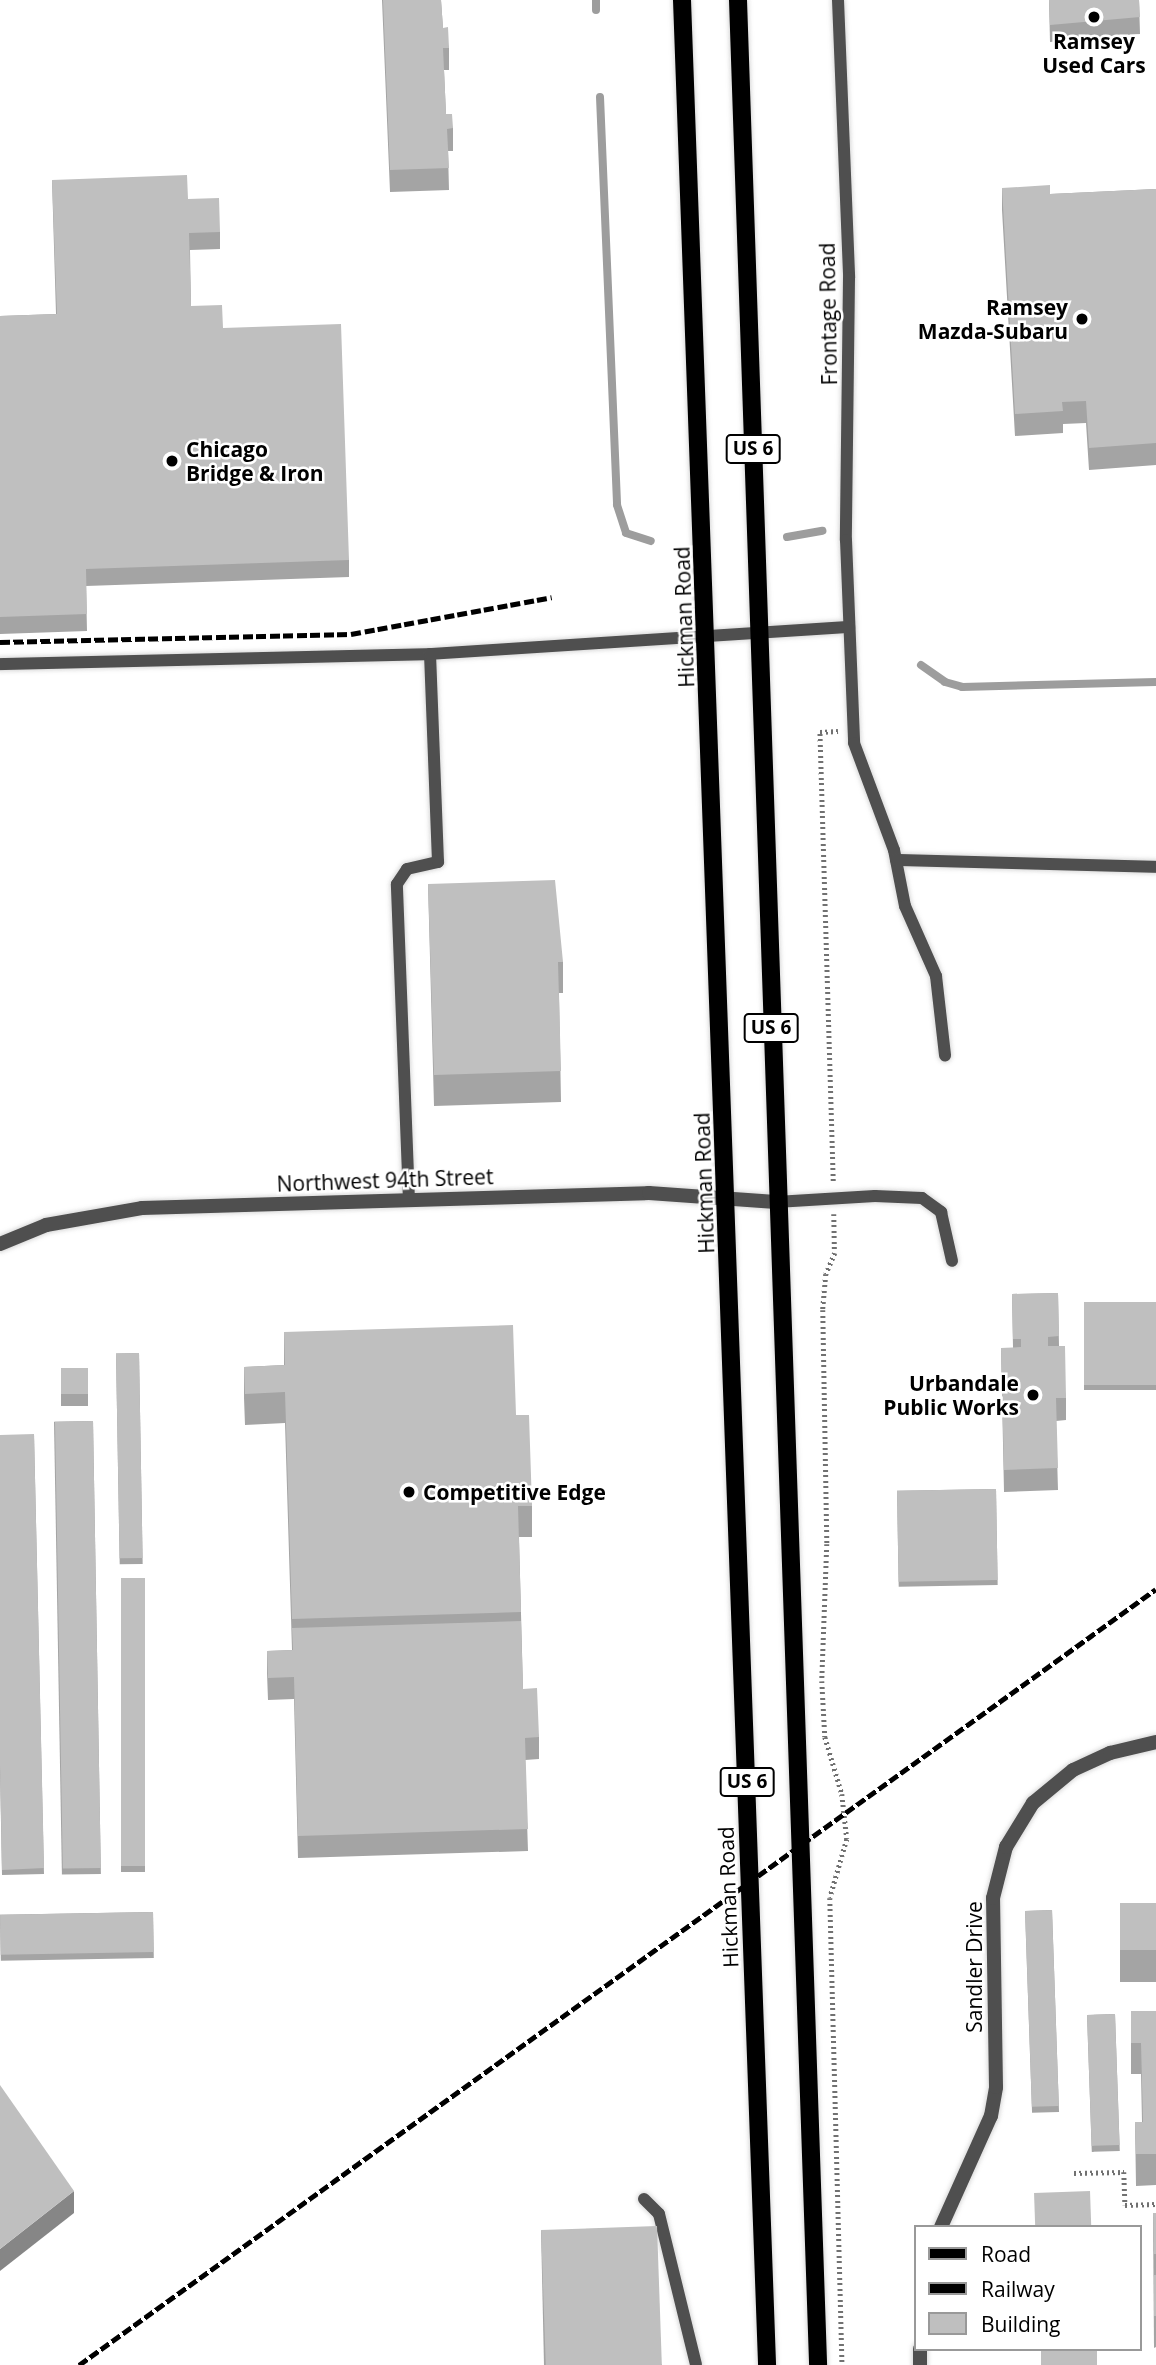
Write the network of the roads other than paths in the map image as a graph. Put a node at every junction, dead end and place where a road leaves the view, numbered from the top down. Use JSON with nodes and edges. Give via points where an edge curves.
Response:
{"nodes":[{"id":1,"x":682,"y":0,"type":"edge"},
{"id":2,"x":738,"y":0,"type":"edge"},
{"id":3,"x":838,"y":0,"type":"edge"},
{"id":4,"x":849,"y":627,"type":"junction"},
{"id":5,"x":759,"y":635,"type":"junction"},
{"id":6,"x":708,"y":638,"type":"junction"},
{"id":7,"x":429,"y":654,"type":"junction"},
{"id":8,"x":0,"y":663,"type":"edge"},
{"id":9,"x":896,"y":860,"type":"junction"},
{"id":10,"x":1156,"y":867,"type":"edge"},
{"id":11,"x":945,"y":1055,"type":"dead end"},
{"id":12,"x":727,"y":1199,"type":"junction"},
{"id":13,"x":409,"y":1201,"type":"junction"},
{"id":14,"x":776,"y":1202,"type":"junction"},
{"id":15,"x":0,"y":1244,"type":"edge"},
{"id":16,"x":952,"y":1261,"type":"dead end"},
{"id":17,"x":1156,"y":1742,"type":"edge"},
{"id":18,"x":644,"y":2199,"type":"dead end"},
{"id":19,"x":943,"y":2225,"type":"edge"},
{"id":20,"x":696,"y":2365,"type":"edge"},
{"id":21,"x":767,"y":2365,"type":"edge"},
{"id":22,"x":818,"y":2365,"type":"edge"}],
"edges":[{"from":1,"to":6,"type":"main road","name":"Hickman Road","number":"US 6"},
{"from":2,"to":5,"type":"main road","number":"US 6"},
{"from":3,"to":4,"type":"lane","name":"Frontage Road","via":[[849,278]]},
{"from":4,"to":5,"type":"lane"},
{"from":4,"to":9,"type":"lane","name":"Frontage Road","via":[[853,731]]},
{"from":5,"to":6,"type":"lane"},
{"from":5,"to":14,"type":"main road","number":"US 6"},
{"from":6,"to":7,"type":"lane"},
{"from":6,"to":12,"type":"main road","name":"Hickman Road","number":"US 6"},
{"from":7,"to":8,"type":"lane"},
{"from":7,"to":13,"type":"lane","via":[[438,862],[407,869],[397,884]]},
{"from":9,"to":10,"type":"lane"},
{"from":9,"to":11,"type":"lane","name":"Frontage Road","via":[[905,906],[936,976]]},
{"from":12,"to":13,"type":"street","name":"Northwest 94th Street","via":[[649,1194]]},
{"from":12,"to":14,"type":"street","name":"Northwest 94th Street"},
{"from":12,"to":21,"type":"main road","name":"Hickman Road","number":"US 6"},
{"from":13,"to":15,"type":"street","name":"Northwest 94th Street","via":[[130,1210],[46,1225]]},
{"from":14,"to":16,"type":"lane","via":[[922,1198],[941,1212]]},
{"from":14,"to":22,"type":"main road","number":"US 6"},
{"from":17,"to":19,"type":"street","name":"Sandler Drive","via":[[1110,1753],[1073,1770],[1033,1803],[1006,1847],[993,1898],[996,2087],[991,2116]]},
{"from":18,"to":20,"type":"lane","via":[[659,2214]]}]}
